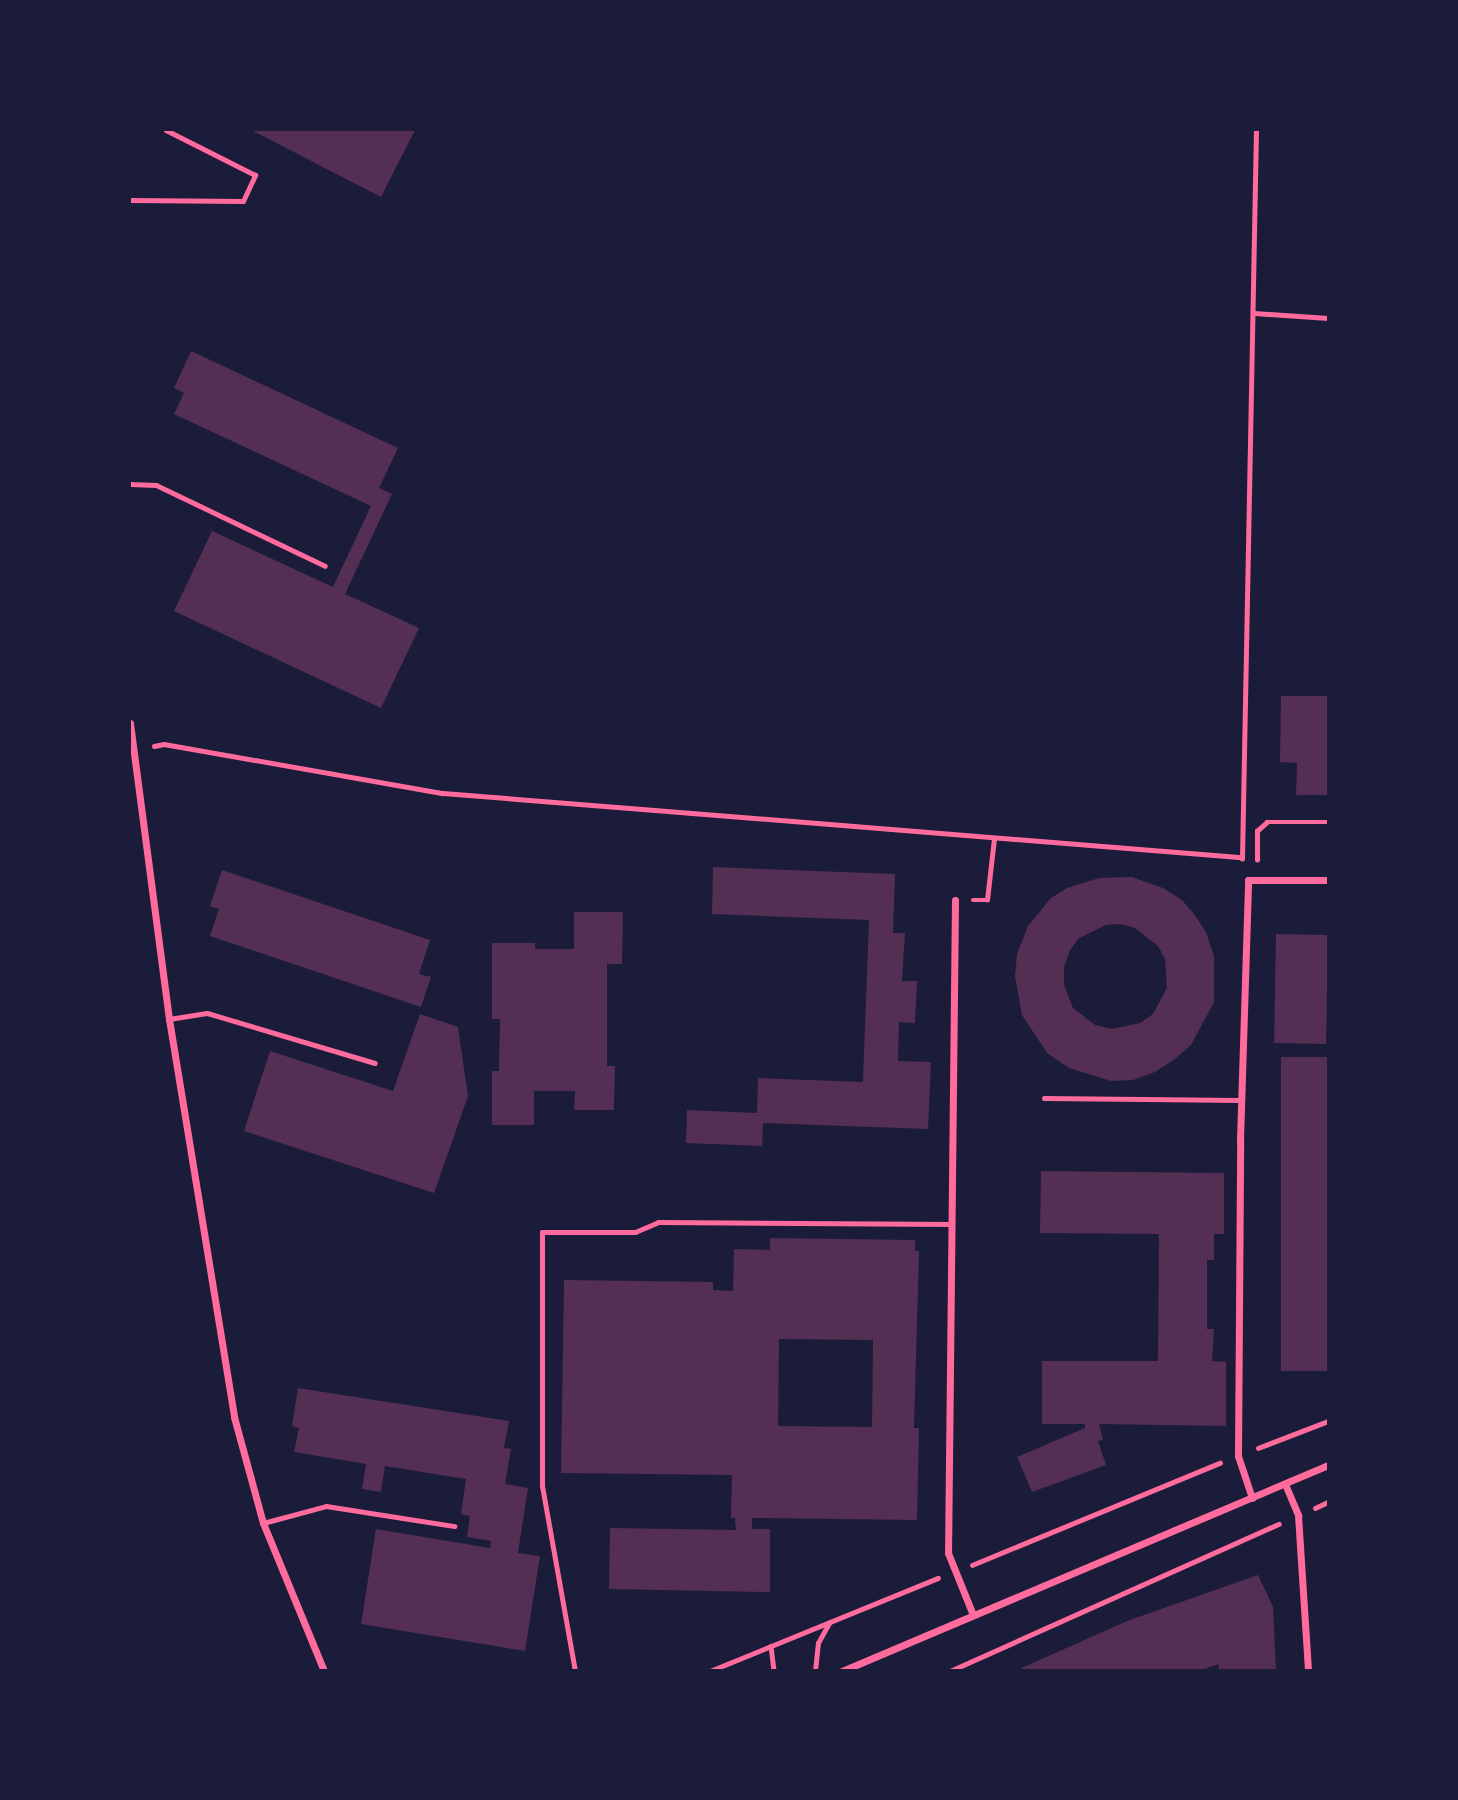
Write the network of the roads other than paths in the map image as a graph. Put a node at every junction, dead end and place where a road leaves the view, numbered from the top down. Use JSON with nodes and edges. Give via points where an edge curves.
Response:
{"nodes":[{"id":1,"x":166,"y":130,"type":"edge"},
{"id":2,"x":130,"y":200,"type":"edge"},
{"id":3,"x":130,"y":484,"type":"edge"},
{"id":4,"x":325,"y":566,"type":"dead end"},
{"id":5,"x":130,"y":723,"type":"edge"},
{"id":6,"x":130,"y":751,"type":"edge"},
{"id":7,"x":1328,"y":880,"type":"edge"},
{"id":8,"x":955,"y":900,"type":"road end"},
{"id":9,"x":169,"y":1019,"type":"junction"},
{"id":10,"x":375,"y":1063,"type":"dead end"},
{"id":11,"x":1044,"y":1098,"type":"dead end"},
{"id":12,"x":1241,"y":1100,"type":"junction"},
{"id":13,"x":952,"y":1224,"type":"junction"},
{"id":14,"x":1328,"y":1465,"type":"edge"},
{"id":15,"x":1285,"y":1484,"type":"junction"},
{"id":16,"x":1252,"y":1498,"type":"junction"},
{"id":17,"x":263,"y":1523,"type":"junction"},
{"id":18,"x":454,"y":1526,"type":"dead end"},
{"id":19,"x":973,"y":1615,"type":"junction"},
{"id":20,"x":324,"y":1671,"type":"edge"},
{"id":21,"x":575,"y":1671,"type":"edge"},
{"id":22,"x":842,"y":1671,"type":"edge"},
{"id":23,"x":1308,"y":1671,"type":"edge"}],
"edges":[{"from":1,"to":2,"type":"lane","via":[[256,174],[243,201]]},
{"from":3,"to":4,"type":"lane","via":[[156,485]]},
{"from":5,"to":6,"type":"street"},
{"from":6,"to":9,"type":"street"},
{"from":7,"to":12,"type":"street","via":[[1252,880]]},
{"from":8,"to":13,"type":"street"},
{"from":9,"to":10,"type":"lane","via":[[207,1013]]},
{"from":9,"to":17,"type":"street","via":[[234,1417]]},
{"from":11,"to":12,"type":"lane"},
{"from":12,"to":16,"type":"street","via":[[1238,1456]]},
{"from":13,"to":19,"type":"street","via":[[948,1553]]},
{"from":13,"to":21,"type":"lane","via":[[658,1222],[635,1233],[542,1232],[542,1485]]},
{"from":14,"to":15,"type":"street"},
{"from":15,"to":16,"type":"street"},
{"from":15,"to":23,"type":"street","via":[[1298,1515]]},
{"from":16,"to":19,"type":"street"},
{"from":17,"to":18,"type":"lane","via":[[326,1506]]},
{"from":17,"to":20,"type":"street"},
{"from":19,"to":22,"type":"street"}]}
